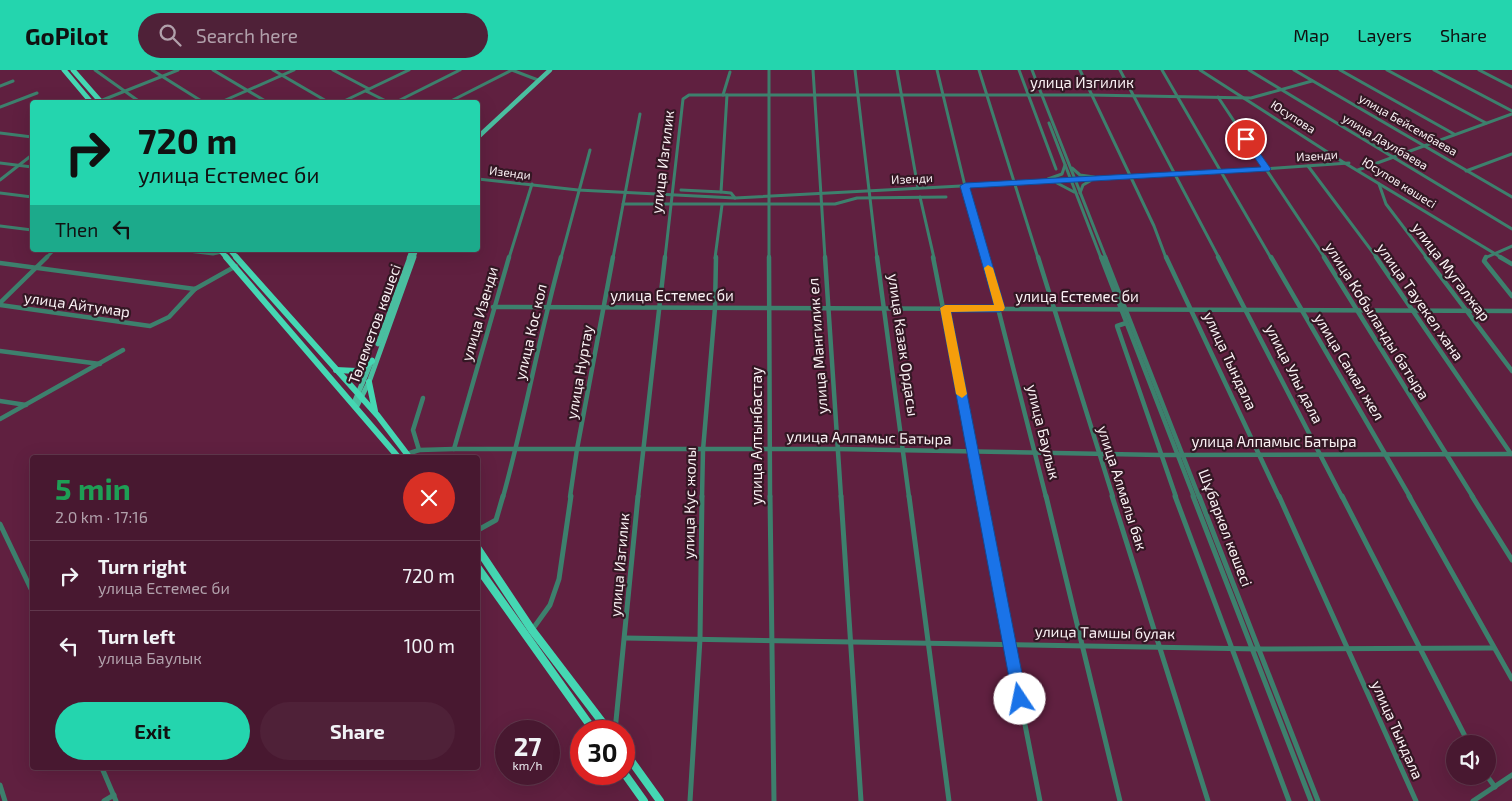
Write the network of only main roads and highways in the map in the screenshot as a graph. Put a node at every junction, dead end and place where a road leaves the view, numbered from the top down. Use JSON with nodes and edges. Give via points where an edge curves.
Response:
{"nodes":[{"id":1,"x":64,"y":70,"type":"edge"},
{"id":2,"x":73,"y":70,"type":"edge"},
{"id":3,"x":548,"y":70,"type":"edge"},
{"id":4,"x":537,"y":80,"type":"junction"},
{"id":5,"x":89,"y":100,"type":"edge"},
{"id":6,"x":99,"y":100,"type":"edge"},
{"id":7,"x":480,"y":131,"type":"edge"},
{"id":8,"x":480,"y":135,"type":"edge"},
{"id":9,"x":222,"y":252,"type":"edge"},
{"id":10,"x":231,"y":252,"type":"edge"},
{"id":11,"x":411,"y":252,"type":"edge"},
{"id":12,"x":415,"y":252,"type":"edge"},
{"id":13,"x":238,"y":265,"type":"junction"},
{"id":14,"x":372,"y":361,"type":"junction"},
{"id":15,"x":335,"y":370,"type":"junction"},
{"id":16,"x":368,"y":382,"type":"junction"},
{"id":17,"x":359,"y":396,"type":"junction"},
{"id":18,"x":355,"y":404,"type":"junction"},
{"id":19,"x":378,"y":416,"type":"junction"},
{"id":20,"x":397,"y":455,"type":"edge"},
{"id":21,"x":407,"y":455,"type":"edge"},
{"id":22,"x":480,"y":552,"type":"edge"},
{"id":23,"x":480,"y":571,"type":"edge"},
{"id":24,"x":586,"y":720,"type":"edge"},
{"id":25,"x":601,"y":720,"type":"edge"},
{"id":26,"x":635,"y":766,"type":"edge"},
{"id":27,"x":633,"y":785,"type":"edge"},
{"id":28,"x":644,"y":801,"type":"edge"},
{"id":29,"x":660,"y":801,"type":"edge"}],
"edges":[{"from":1,"to":5,"type":"highway"},
{"from":2,"to":6,"type":"highway"},
{"from":3,"to":4,"type":"main road"},
{"from":4,"to":7,"type":"main road"},
{"from":4,"to":8,"type":"main road"},
{"from":9,"to":13,"type":"highway"},
{"from":10,"to":13,"type":"highway"},
{"from":11,"to":14,"type":"main road","name":"Төлеметов көшесі"},
{"from":12,"to":16,"type":"main road","name":"Төлеметов көшесі"},
{"from":13,"to":15,"type":"highway"},
{"from":13,"to":18,"type":"highway"},
{"from":14,"to":15,"type":"highway","via":[[357,371]]},
{"from":14,"to":17,"type":"main road","name":"Төлеметов көшесі"},
{"from":15,"to":17,"type":"highway"},
{"from":16,"to":17,"type":"main road","name":"Төлеметов көшесі"},
{"from":16,"to":19,"type":"highway"},
{"from":17,"to":18,"type":"main road","name":"Төлеметов көшесі"},
{"from":17,"to":19,"type":"highway"},
{"from":18,"to":20,"type":"highway"},
{"from":19,"to":21,"type":"highway"},
{"from":22,"to":25,"type":"highway","via":[[532,630]]},
{"from":23,"to":24,"type":"highway"},
{"from":26,"to":29,"type":"highway"},
{"from":27,"to":28,"type":"highway"}]}
